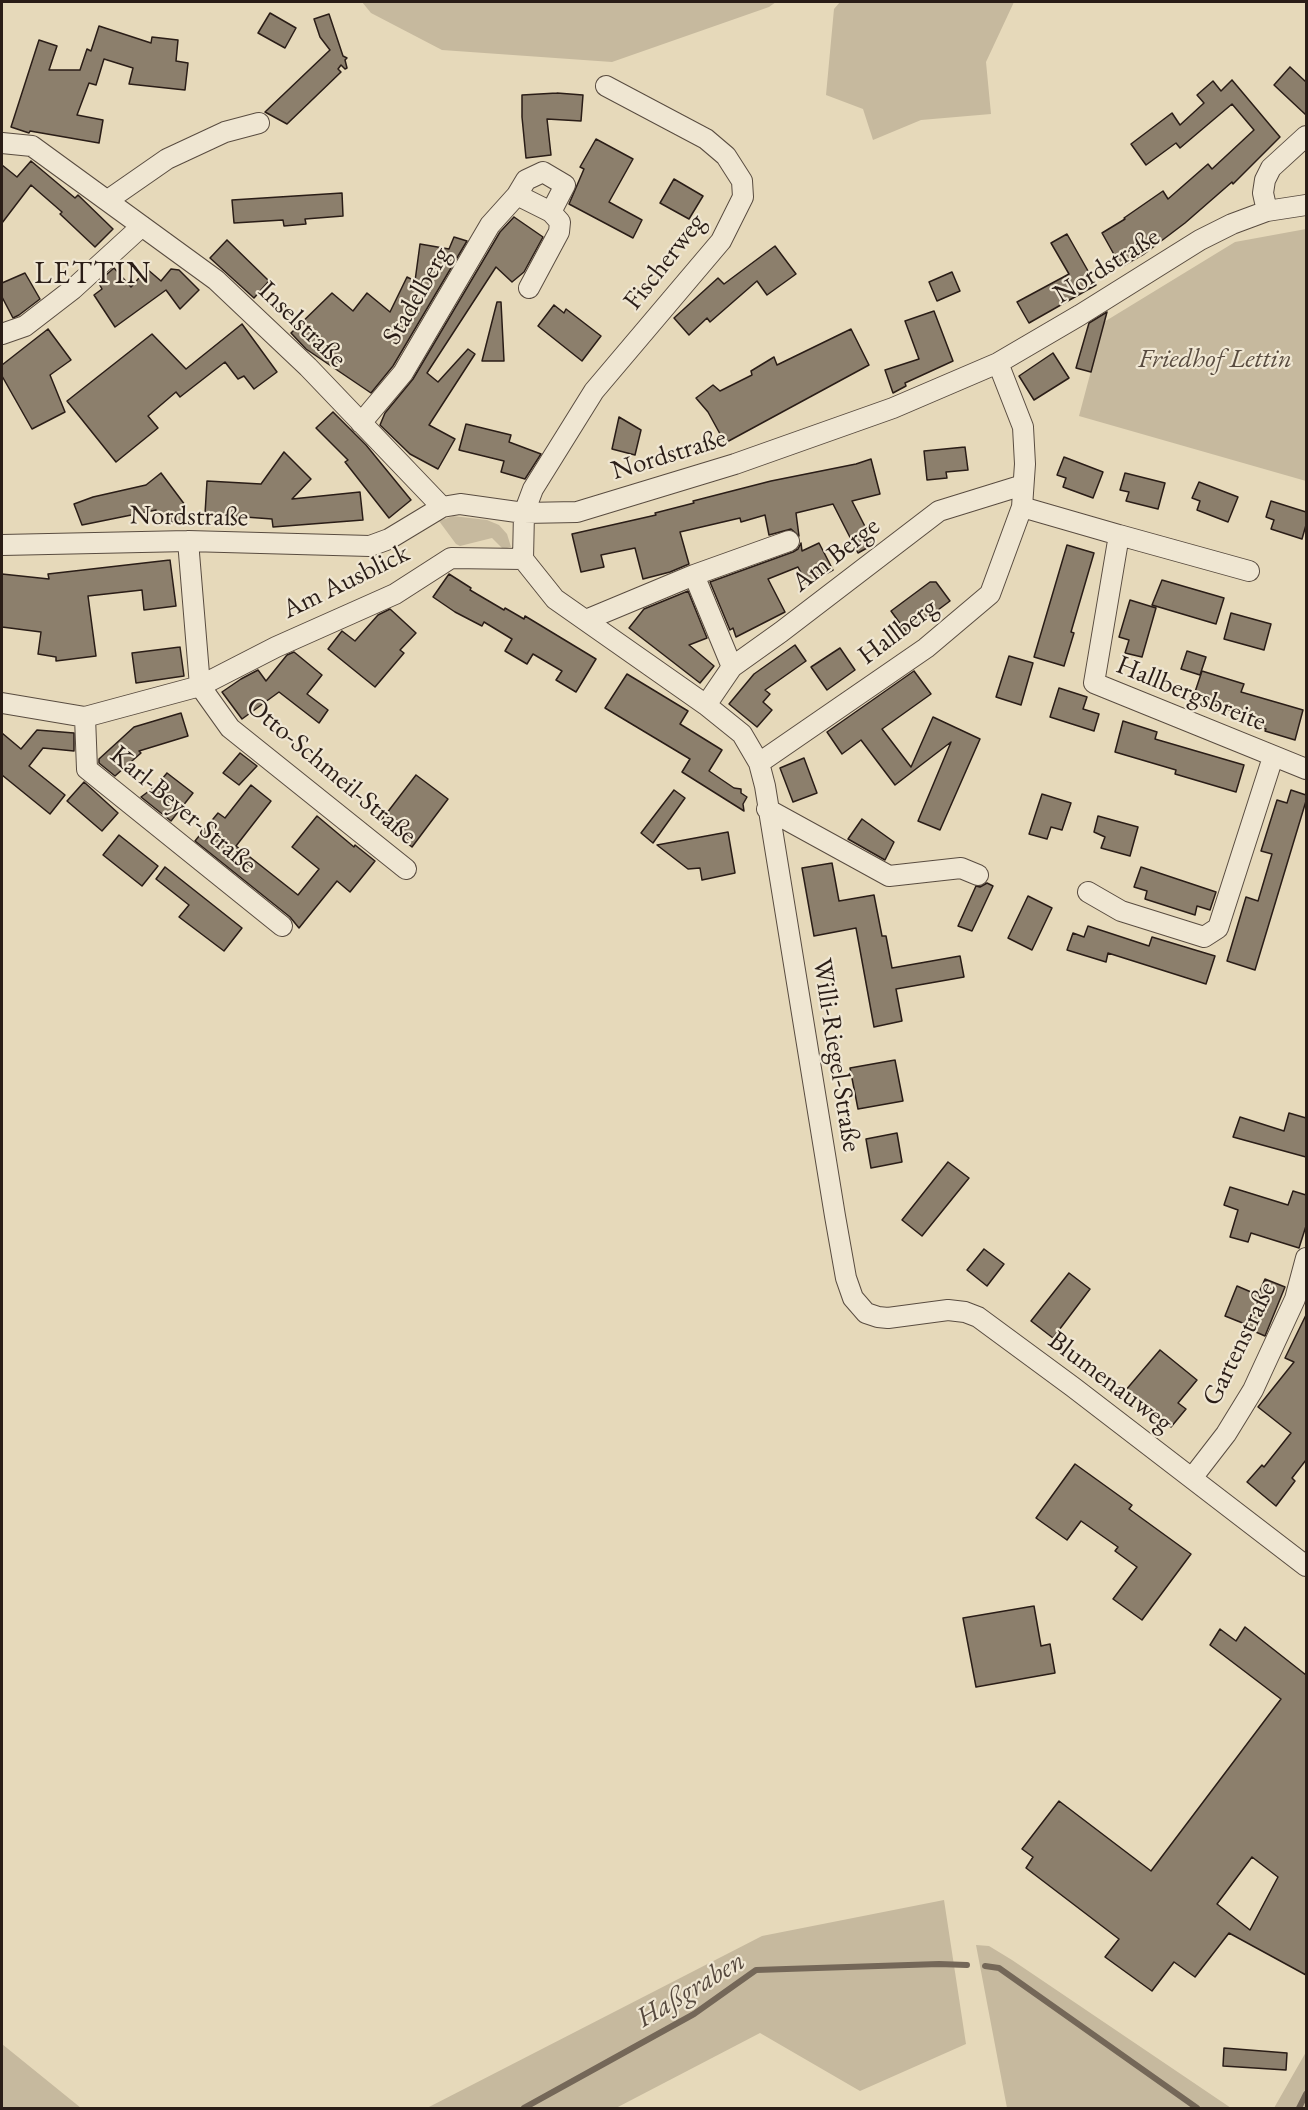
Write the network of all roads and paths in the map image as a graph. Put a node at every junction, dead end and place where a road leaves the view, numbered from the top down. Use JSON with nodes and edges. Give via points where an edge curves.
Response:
{"nodes":[{"id":1,"x":606,"y":86,"type":"dead end"},
{"id":2,"x":259,"y":123,"type":"dead end"},
{"id":3,"x":1306,"y":136,"type":"edge"},
{"id":4,"x":2,"y":143,"type":"edge"},
{"id":5,"x":517,"y":195,"type":"junction"},
{"id":6,"x":108,"y":200,"type":"junction"},
{"id":7,"x":1306,"y":205,"type":"edge"},
{"id":8,"x":1267,"y":211,"type":"junction"},
{"id":9,"x":551,"y":212,"type":"junction"},
{"id":10,"x":141,"y":226,"type":"junction"},
{"id":11,"x":529,"y":288,"type":"dead end"},
{"id":12,"x":2,"y":334,"type":"edge"},
{"id":13,"x":998,"y":363,"type":"junction"},
{"id":14,"x":361,"y":423,"type":"junction"},
{"id":15,"x":1023,"y":485,"type":"junction"},
{"id":16,"x":442,"y":507,"type":"junction"},
{"id":17,"x":1022,"y":507,"type":"junction"},
{"id":18,"x":524,"y":513,"type":"junction"},
{"id":19,"x":1119,"y":535,"type":"junction"},
{"id":20,"x":188,"y":541,"type":"junction"},
{"id":21,"x":789,"y":541,"type":"dead end"},
{"id":22,"x":2,"y":545,"type":"edge"},
{"id":23,"x":523,"y":560,"type":"junction"},
{"id":24,"x":1249,"y":571,"type":"dead end"},
{"id":25,"x":694,"y":575,"type":"junction"},
{"id":26,"x":586,"y":620,"type":"junction"},
{"id":27,"x":732,"y":667,"type":"junction"},
{"id":28,"x":200,"y":686,"type":"junction"},
{"id":29,"x":2,"y":703,"type":"edge"},
{"id":30,"x":706,"y":705,"type":"junction"},
{"id":31,"x":85,"y":717,"type":"junction"},
{"id":32,"x":1273,"y":757,"type":"junction"},
{"id":33,"x":759,"y":763,"type":"junction"},
{"id":34,"x":1306,"y":769,"type":"edge"},
{"id":35,"x":767,"y":809,"type":"junction"},
{"id":36,"x":406,"y":869,"type":"dead end"},
{"id":37,"x":978,"y":875,"type":"dead end"},
{"id":38,"x":1088,"y":892,"type":"dead end"},
{"id":39,"x":282,"y":926,"type":"dead end"},
{"id":40,"x":1306,"y":1258,"type":"edge"},
{"id":41,"x":860,"y":1308,"type":"joint"},
{"id":42,"x":1192,"y":1478,"type":"junction"},
{"id":43,"x":1306,"y":1566,"type":"edge"}],
"edges":[{"from":1,"to":18,"type":"street","name":"Fischerweg","via":[[706,139],[726,156],[742,182],[743,197],[721,241],[594,391],[532,489]]},
{"from":2,"to":6,"type":"street","via":[[225,132],[167,159]]},
{"from":3,"to":8,"type":"street","via":[[1271,168],[1263,193]]},
{"from":4,"to":6,"type":"street","name":"Inselstraße","via":[[32,146]]},
{"from":5,"to":9,"type":"street"},
{"from":5,"to":9,"type":"street","name":"Stadelberg","via":[[526,180],[543,172],[565,186]]},
{"from":5,"to":14,"type":"street","name":"Stadelberg","via":[[490,225],[403,373]]},
{"from":6,"to":10,"type":"street","name":"Inselstraße"},
{"from":7,"to":8,"type":"street","name":"Nordstraße"},
{"from":8,"to":13,"type":"street","name":"Nordstraße","via":[[1200,240]]},
{"from":9,"to":11,"type":"street","via":[[560,222],[560,232]]},
{"from":10,"to":12,"type":"street","via":[[25,326]]},
{"from":10,"to":14,"type":"street","name":"Inselstraße","via":[[216,280]]},
{"from":13,"to":15,"type":"street","name":"Hallberg","via":[[1023,427]]},
{"from":13,"to":18,"type":"street","name":"Nordstraße","via":[[892,408],[726,467],[577,512]]},
{"from":14,"to":16,"type":"street","name":"Inselstraße"},
{"from":15,"to":17,"type":"street","name":"Hallberg"},
{"from":15,"to":27,"type":"street","name":"Am Berge","via":[[939,511]]},
{"from":16,"to":18,"type":"street","name":"Nordstraße","via":[[460,504]]},
{"from":16,"to":20,"type":"street","name":"Nordstraße","via":[[370,546]]},
{"from":17,"to":19,"type":"street"},
{"from":17,"to":33,"type":"street","name":"Hallberg","via":[[990,594],[926,648]]},
{"from":18,"to":23,"type":"street"},
{"from":19,"to":24,"type":"street"},
{"from":19,"to":32,"type":"street","name":"Hallbergsbreite","via":[[1094,683]]},
{"from":20,"to":22,"type":"street","name":"Nordstraße"},
{"from":20,"to":28,"type":"street"},
{"from":21,"to":25,"type":"street"},
{"from":23,"to":26,"type":"street","name":"Willi-Riegel-Straße","via":[[555,599]]},
{"from":23,"to":28,"type":"street","name":"Am Ausblick","via":[[451,558],[395,594]]},
{"from":25,"to":26,"type":"street"},
{"from":25,"to":27,"type":"street"},
{"from":26,"to":30,"type":"street","name":"Willi-Riegel-Straße"},
{"from":27,"to":30,"type":"street","name":"Am Berge"},
{"from":28,"to":31,"type":"street","name":"Am Ausblick"},
{"from":28,"to":36,"type":"street","name":"Otto-Schmeil-Straße","via":[[230,728]]},
{"from":29,"to":31,"type":"street"},
{"from":30,"to":33,"type":"street","name":"Willi-Riegel-Straße","via":[[742,734]]},
{"from":31,"to":39,"type":"street","name":"Karl-Beyer-Straße","via":[[87,769]]},
{"from":32,"to":34,"type":"street","name":"Hallbergsbreite"},
{"from":32,"to":38,"type":"street","via":[[1218,928],[1204,937],[1121,911]]},
{"from":33,"to":35,"type":"street","name":"Willi-Riegel-Straße"},
{"from":35,"to":37,"type":"street","via":[[889,876],[961,868]]},
{"from":35,"to":41,"type":"street","name":"Willi-Riegel-Straße","via":[[844,1268]]},
{"from":40,"to":42,"type":"street","name":"Gartenstraße","via":[[1295,1299],[1253,1390]]},
{"from":41,"to":42,"type":"street","name":"Blumenauweg","via":[[873,1316],[888,1318],[937,1310],[972,1314]]},
{"from":42,"to":43,"type":"street","name":"Blumenauweg"}]}
